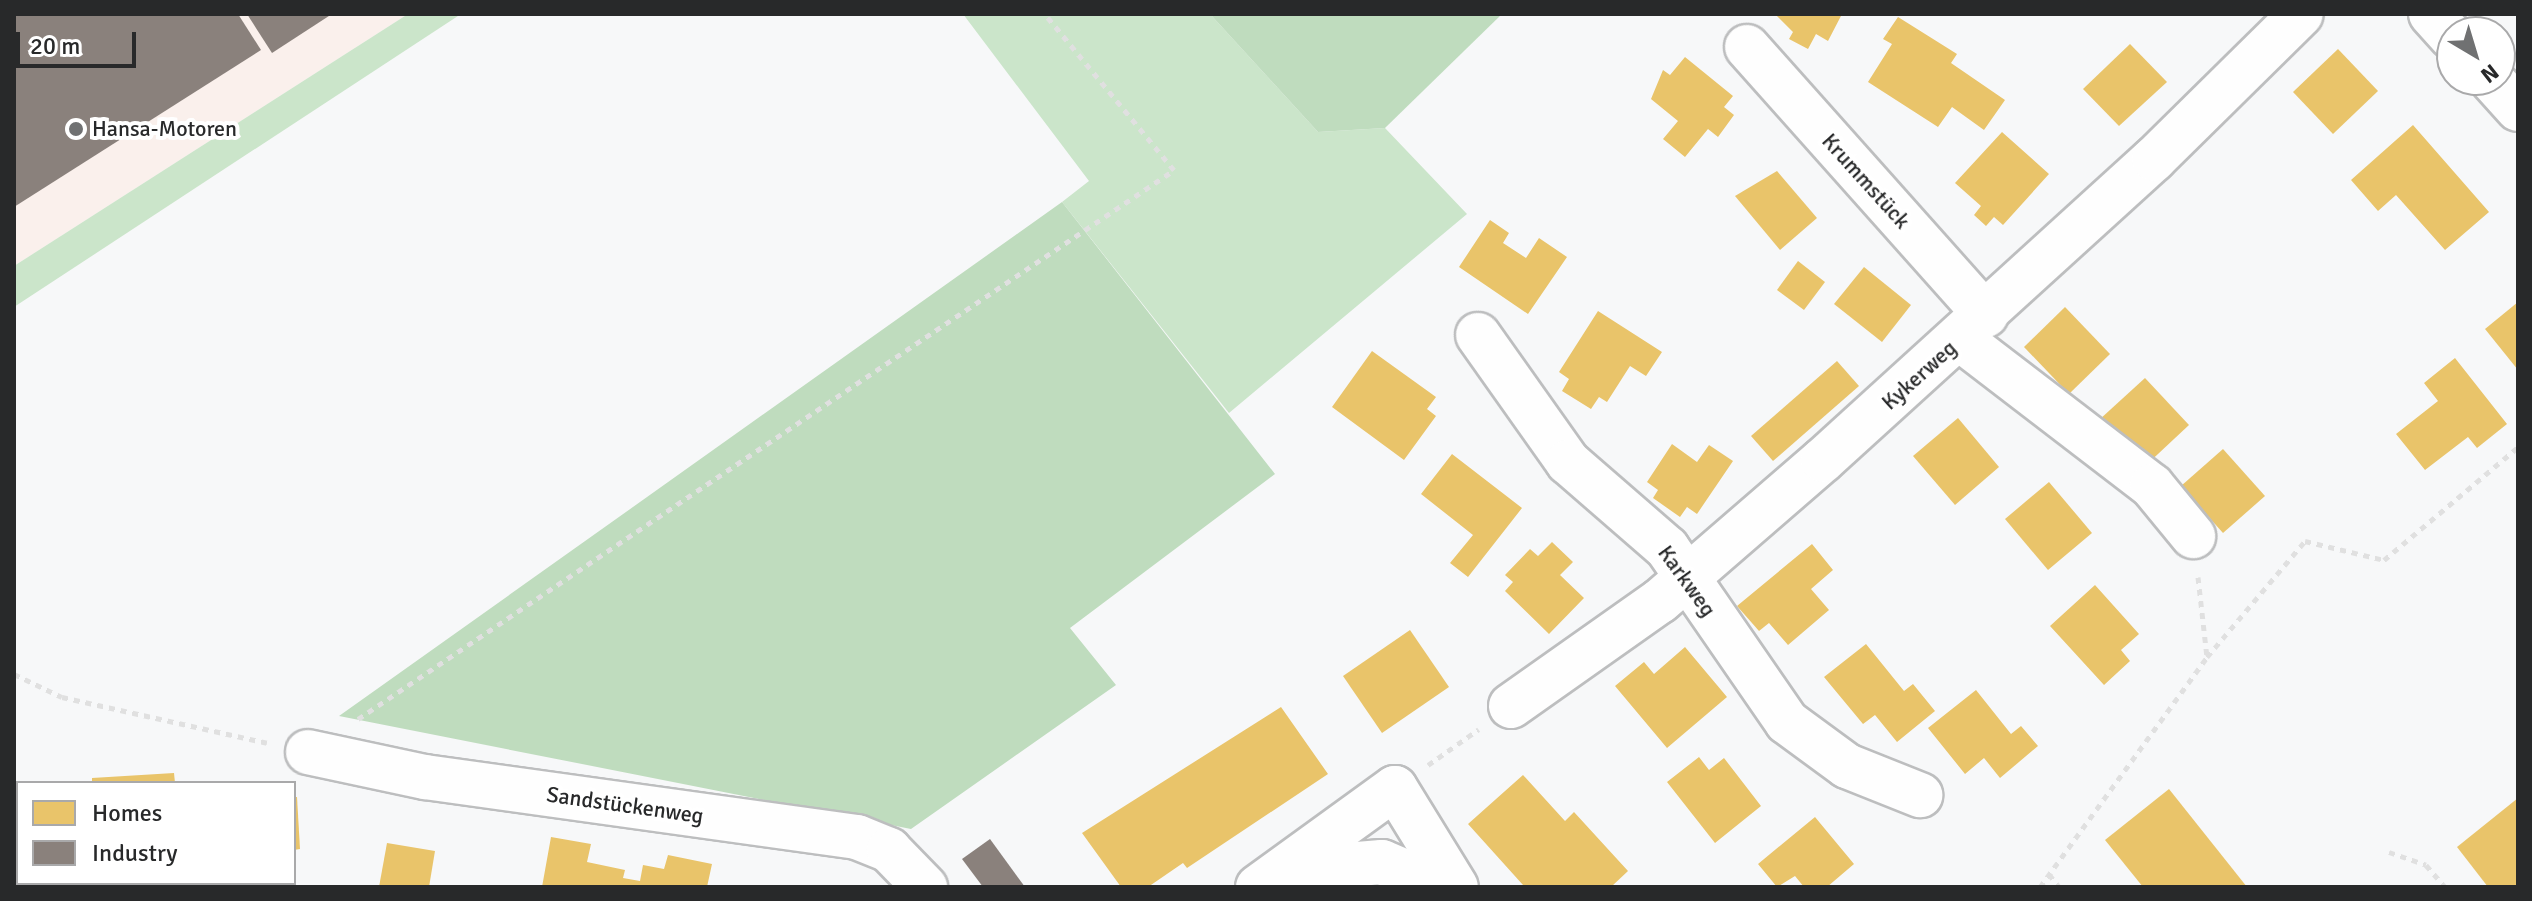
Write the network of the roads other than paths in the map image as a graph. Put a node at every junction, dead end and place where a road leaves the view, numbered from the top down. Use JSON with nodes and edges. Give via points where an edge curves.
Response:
{"nodes":[{"id":1,"x":2301,"y":14,"type":"edge"},
{"id":2,"x":1747,"y":47,"type":"dead end"},
{"id":3,"x":1972,"y":327,"type":"junction"},
{"id":4,"x":1478,"y":335,"type":"dead end"},
{"id":5,"x":2193,"y":536,"type":"road end"},
{"id":6,"x":1687,"y":578,"type":"junction"},
{"id":7,"x":1511,"y":706,"type":"road end"},
{"id":8,"x":308,"y":752,"type":"road end"},
{"id":9,"x":1920,"y":795,"type":"dead end"},
{"id":10,"x":1270,"y":879,"type":"edge"},
{"id":11,"x":925,"y":887,"type":"edge"},
{"id":12,"x":1440,"y":887,"type":"edge"},
{"id":13,"x":1456,"y":887,"type":"edge"}],
"edges":[{"from":1,"to":3,"type":"street","name":"Kykerweg"},
{"from":2,"to":3,"type":"street","name":"Krummstück"},
{"from":3,"to":5,"type":"street","name":"Krummstück","via":[[2152,486]]},
{"from":3,"to":6,"type":"street","name":"Kykerweg"},
{"from":4,"to":6,"type":"street","name":"Karkweg","via":[[1568,462],[1667,548]]},
{"from":6,"to":7,"type":"street","name":"Kykerweg"},
{"from":6,"to":9,"type":"street","name":"Karkweg","via":[[1787,722],[1847,766]]},
{"from":8,"to":11,"type":"street","name":"Sandstückenweg","via":[[425,777],[857,837],[889,850]]},
{"from":10,"to":12,"type":"street","via":[[1382,862]]},
{"from":10,"to":13,"type":"street","via":[[1395,788]]}]}
